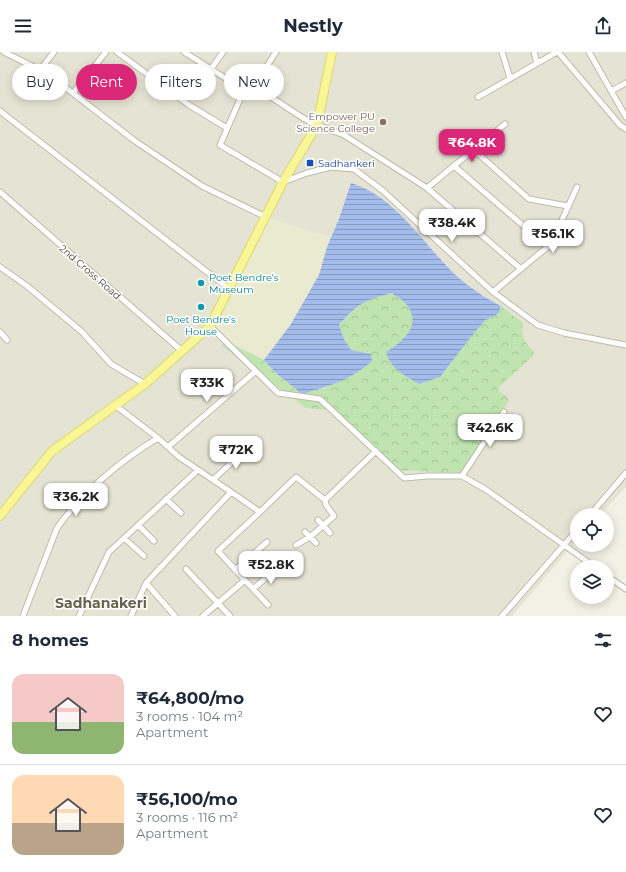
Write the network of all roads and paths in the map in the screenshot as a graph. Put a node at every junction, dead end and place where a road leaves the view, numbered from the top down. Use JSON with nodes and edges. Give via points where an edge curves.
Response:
{"nodes":[{"id":1,"x":4,"y":52,"type":"edge"},
{"id":2,"x":54,"y":52,"type":"edge"},
{"id":3,"x":106,"y":52,"type":"edge"},
{"id":4,"x":117,"y":52,"type":"edge"},
{"id":5,"x":184,"y":52,"type":"edge"},
{"id":6,"x":224,"y":52,"type":"edge"},
{"id":7,"x":276,"y":52,"type":"edge"},
{"id":8,"x":332,"y":52,"type":"edge"},
{"id":9,"x":502,"y":52,"type":"edge"},
{"id":10,"x":534,"y":52,"type":"edge"},
{"id":11,"x":558,"y":52,"type":"edge"},
{"id":12,"x":589,"y":52,"type":"edge"},
{"id":13,"x":537,"y":63,"type":"junction"},
{"id":14,"x":28,"y":64,"type":"edge"},
{"id":15,"x":45,"y":64,"type":"edge"},
{"id":16,"x":203,"y":64,"type":"edge"},
{"id":17,"x":215,"y":64,"type":"edge"},
{"id":18,"x":268,"y":64,"type":"edge"},
{"id":19,"x":510,"y":78,"type":"junction"},
{"id":20,"x":626,"y":83,"type":"edge"},
{"id":21,"x":68,"y":90,"type":"edge"},
{"id":22,"x":611,"y":91,"type":"junction"},
{"id":23,"x":73,"y":93,"type":"junction"},
{"id":24,"x":478,"y":97,"type":"dead end"},
{"id":25,"x":240,"y":100,"type":"edge"},
{"id":26,"x":276,"y":100,"type":"edge"},
{"id":27,"x":0,"y":111,"type":"edge"},
{"id":28,"x":626,"y":117,"type":"edge"},
{"id":29,"x":505,"y":124,"type":"dead end"},
{"id":30,"x":317,"y":126,"type":"junction"},
{"id":31,"x":227,"y":128,"type":"junction"},
{"id":32,"x":626,"y":129,"type":"edge"},
{"id":33,"x":474,"y":150,"type":"junction"},
{"id":34,"x":454,"y":166,"type":"junction"},
{"id":35,"x":283,"y":182,"type":"junction"},
{"id":36,"x":577,"y":187,"type":"dead end"},
{"id":37,"x":427,"y":188,"type":"junction"},
{"id":38,"x":0,"y":192,"type":"edge"},
{"id":39,"x":568,"y":206,"type":"junction"},
{"id":40,"x":266,"y":217,"type":"junction"},
{"id":41,"x":548,"y":247,"type":"junction"},
{"id":42,"x":0,"y":267,"type":"edge"},
{"id":43,"x":521,"y":269,"type":"junction"},
{"id":44,"x":229,"y":289,"type":"junction"},
{"id":45,"x":493,"y":292,"type":"junction"},
{"id":46,"x":210,"y":326,"type":"junction"},
{"id":47,"x":0,"y":332,"type":"edge"},
{"id":48,"x":7,"y":340,"type":"dead end"},
{"id":49,"x":626,"y":345,"type":"edge"},
{"id":50,"x":182,"y":351,"type":"junction"},
{"id":51,"x":256,"y":371,"type":"junction"},
{"id":52,"x":145,"y":384,"type":"junction"},
{"id":53,"x":116,"y":406,"type":"junction"},
{"id":54,"x":504,"y":412,"type":"dead end"},
{"id":55,"x":158,"y":438,"type":"junction"},
{"id":56,"x":168,"y":447,"type":"junction"},
{"id":57,"x":246,"y":449,"type":"dead end"},
{"id":58,"x":376,"y":451,"type":"junction"},
{"id":59,"x":198,"y":470,"type":"junction"},
{"id":60,"x":626,"y":473,"type":"edge"},
{"id":61,"x":462,"y":476,"type":"junction"},
{"id":62,"x":214,"y":479,"type":"junction"},
{"id":63,"x":231,"y":492,"type":"junction"},
{"id":64,"x":166,"y":499,"type":"junction"},
{"id":65,"x":325,"y":500,"type":"junction"},
{"id":66,"x":596,"y":508,"type":"edge"},
{"id":67,"x":260,"y":512,"type":"junction"},
{"id":68,"x":181,"y":513,"type":"dead end"},
{"id":69,"x":0,"y":516,"type":"edge"},
{"id":70,"x":318,"y":520,"type":"dead end"},
{"id":71,"x":138,"y":525,"type":"junction"},
{"id":72,"x":323,"y":526,"type":"junction"},
{"id":73,"x":305,"y":532,"type":"dead end"},
{"id":74,"x":330,"y":533,"type":"dead end"},
{"id":75,"x":310,"y":537,"type":"junction"},
{"id":76,"x":124,"y":538,"type":"junction"},
{"id":77,"x":570,"y":538,"type":"edge"},
{"id":78,"x":154,"y":541,"type":"dead end"},
{"id":79,"x":267,"y":542,"type":"dead end"},
{"id":80,"x":316,"y":543,"type":"dead end"},
{"id":81,"x":296,"y":545,"type":"dead end"},
{"id":82,"x":564,"y":545,"type":"junction"},
{"id":83,"x":144,"y":556,"type":"dead end"},
{"id":84,"x":585,"y":560,"type":"edge"},
{"id":85,"x":277,"y":568,"type":"dead end"},
{"id":86,"x":186,"y":569,"type":"dead end"},
{"id":87,"x":235,"y":570,"type":"junction"},
{"id":88,"x":245,"y":580,"type":"junction"},
{"id":89,"x":614,"y":581,"type":"edge"},
{"id":90,"x":146,"y":583,"type":"junction"},
{"id":91,"x":253,"y":589,"type":"junction"},
{"id":92,"x":626,"y":589,"type":"edge"},
{"id":93,"x":218,"y":603,"type":"junction"},
{"id":94,"x":268,"y":605,"type":"dead end"},
{"id":95,"x":23,"y":616,"type":"edge"},
{"id":96,"x":78,"y":616,"type":"edge"},
{"id":97,"x":131,"y":616,"type":"edge"},
{"id":98,"x":175,"y":616,"type":"edge"},
{"id":99,"x":203,"y":616,"type":"edge"},
{"id":100,"x":230,"y":616,"type":"edge"},
{"id":101,"x":502,"y":616,"type":"edge"}],
"edges":[{"from":1,"to":14,"type":"street"},
{"from":2,"to":15,"type":"street"},
{"from":3,"to":23,"type":"street"},
{"from":4,"to":31,"type":"street","via":[[189,105]]},
{"from":5,"to":16,"type":"street"},
{"from":6,"to":17,"type":"street"},
{"from":7,"to":18,"type":"street"},
{"from":8,"to":30,"type":"main road"},
{"from":9,"to":19,"type":"street"},
{"from":10,"to":13,"type":"street"},
{"from":11,"to":13,"type":"street"},
{"from":11,"to":32,"type":"street"},
{"from":12,"to":22,"type":"street"},
{"from":13,"to":19,"type":"street"},
{"from":19,"to":24,"type":"street"},
{"from":20,"to":22,"type":"street"},
{"from":21,"to":23,"type":"street"},
{"from":22,"to":28,"type":"street"},
{"from":23,"to":40,"type":"street","via":[[135,141],[202,186]]},
{"from":25,"to":31,"type":"street"},
{"from":26,"to":30,"type":"street"},
{"from":27,"to":44,"type":"street"},
{"from":29,"to":33,"type":"street"},
{"from":30,"to":35,"type":"main road"},
{"from":30,"to":37,"type":"street","via":[[344,135]]},
{"from":31,"to":35,"type":"street","via":[[220,145]]},
{"from":33,"to":34,"type":"street"},
{"from":33,"to":39,"type":"street","via":[[529,199]]},
{"from":34,"to":37,"type":"street"},
{"from":34,"to":41,"type":"street"},
{"from":35,"to":40,"type":"main road"},
{"from":35,"to":45,"type":"street","via":[[331,167],[354,169],[382,190]]},
{"from":36,"to":39,"type":"street"},
{"from":37,"to":43,"type":"street"},
{"from":38,"to":50,"type":"street","name":"2nd Cross Road"},
{"from":39,"to":41,"type":"street"},
{"from":40,"to":44,"type":"main road"},
{"from":41,"to":43,"type":"street"},
{"from":42,"to":52,"type":"street","via":[[81,331],[111,364]]},
{"from":43,"to":45,"type":"street"},
{"from":44,"to":46,"type":"main road"},
{"from":45,"to":49,"type":"street","via":[[538,325],[564,333]]},
{"from":46,"to":50,"type":"main road"},
{"from":46,"to":51,"type":"street"},
{"from":47,"to":48,"type":"street"},
{"from":50,"to":52,"type":"main road"},
{"from":51,"to":56,"type":"street"},
{"from":51,"to":58,"type":"street","via":[[278,393],[320,399]]},
{"from":52,"to":53,"type":"main road"},
{"from":53,"to":55,"type":"street"},
{"from":53,"to":69,"type":"main road","via":[[52,451]]},
{"from":54,"to":61,"type":"street"},
{"from":55,"to":56,"type":"street"},
{"from":55,"to":95,"type":"street","via":[[140,448],[66,515],[57,528]]},
{"from":56,"to":59,"type":"street"},
{"from":57,"to":62,"type":"street"},
{"from":58,"to":61,"type":"street","via":[[404,478]]},
{"from":58,"to":65,"type":"street"},
{"from":59,"to":62,"type":"street"},
{"from":59,"to":64,"type":"street"},
{"from":60,"to":66,"type":"street"},
{"from":61,"to":82,"type":"street","via":[[486,489]]},
{"from":62,"to":63,"type":"street"},
{"from":63,"to":67,"type":"street"},
{"from":63,"to":90,"type":"street"},
{"from":64,"to":68,"type":"street"},
{"from":64,"to":71,"type":"street"},
{"from":65,"to":67,"type":"street","via":[[296,477]]},
{"from":65,"to":72,"type":"street","via":[[334,516]]},
{"from":67,"to":87,"type":"street","via":[[218,551]]},
{"from":70,"to":72,"type":"street"},
{"from":71,"to":76,"type":"street"},
{"from":71,"to":78,"type":"street"},
{"from":72,"to":74,"type":"street"},
{"from":72,"to":75,"type":"street"},
{"from":73,"to":75,"type":"street"},
{"from":75,"to":80,"type":"street"},
{"from":75,"to":81,"type":"street"},
{"from":76,"to":83,"type":"street"},
{"from":76,"to":96,"type":"street","via":[[109,552]]},
{"from":77,"to":82,"type":"street"},
{"from":79,"to":87,"type":"street"},
{"from":82,"to":84,"type":"street"},
{"from":82,"to":101,"type":"street"},
{"from":85,"to":91,"type":"street"},
{"from":86,"to":93,"type":"street"},
{"from":87,"to":88,"type":"street"},
{"from":88,"to":91,"type":"street"},
{"from":88,"to":93,"type":"street"},
{"from":89,"to":92,"type":"street"},
{"from":90,"to":97,"type":"street"},
{"from":90,"to":98,"type":"street"},
{"from":91,"to":94,"type":"street"},
{"from":93,"to":99,"type":"street"},
{"from":93,"to":100,"type":"street"}]}
